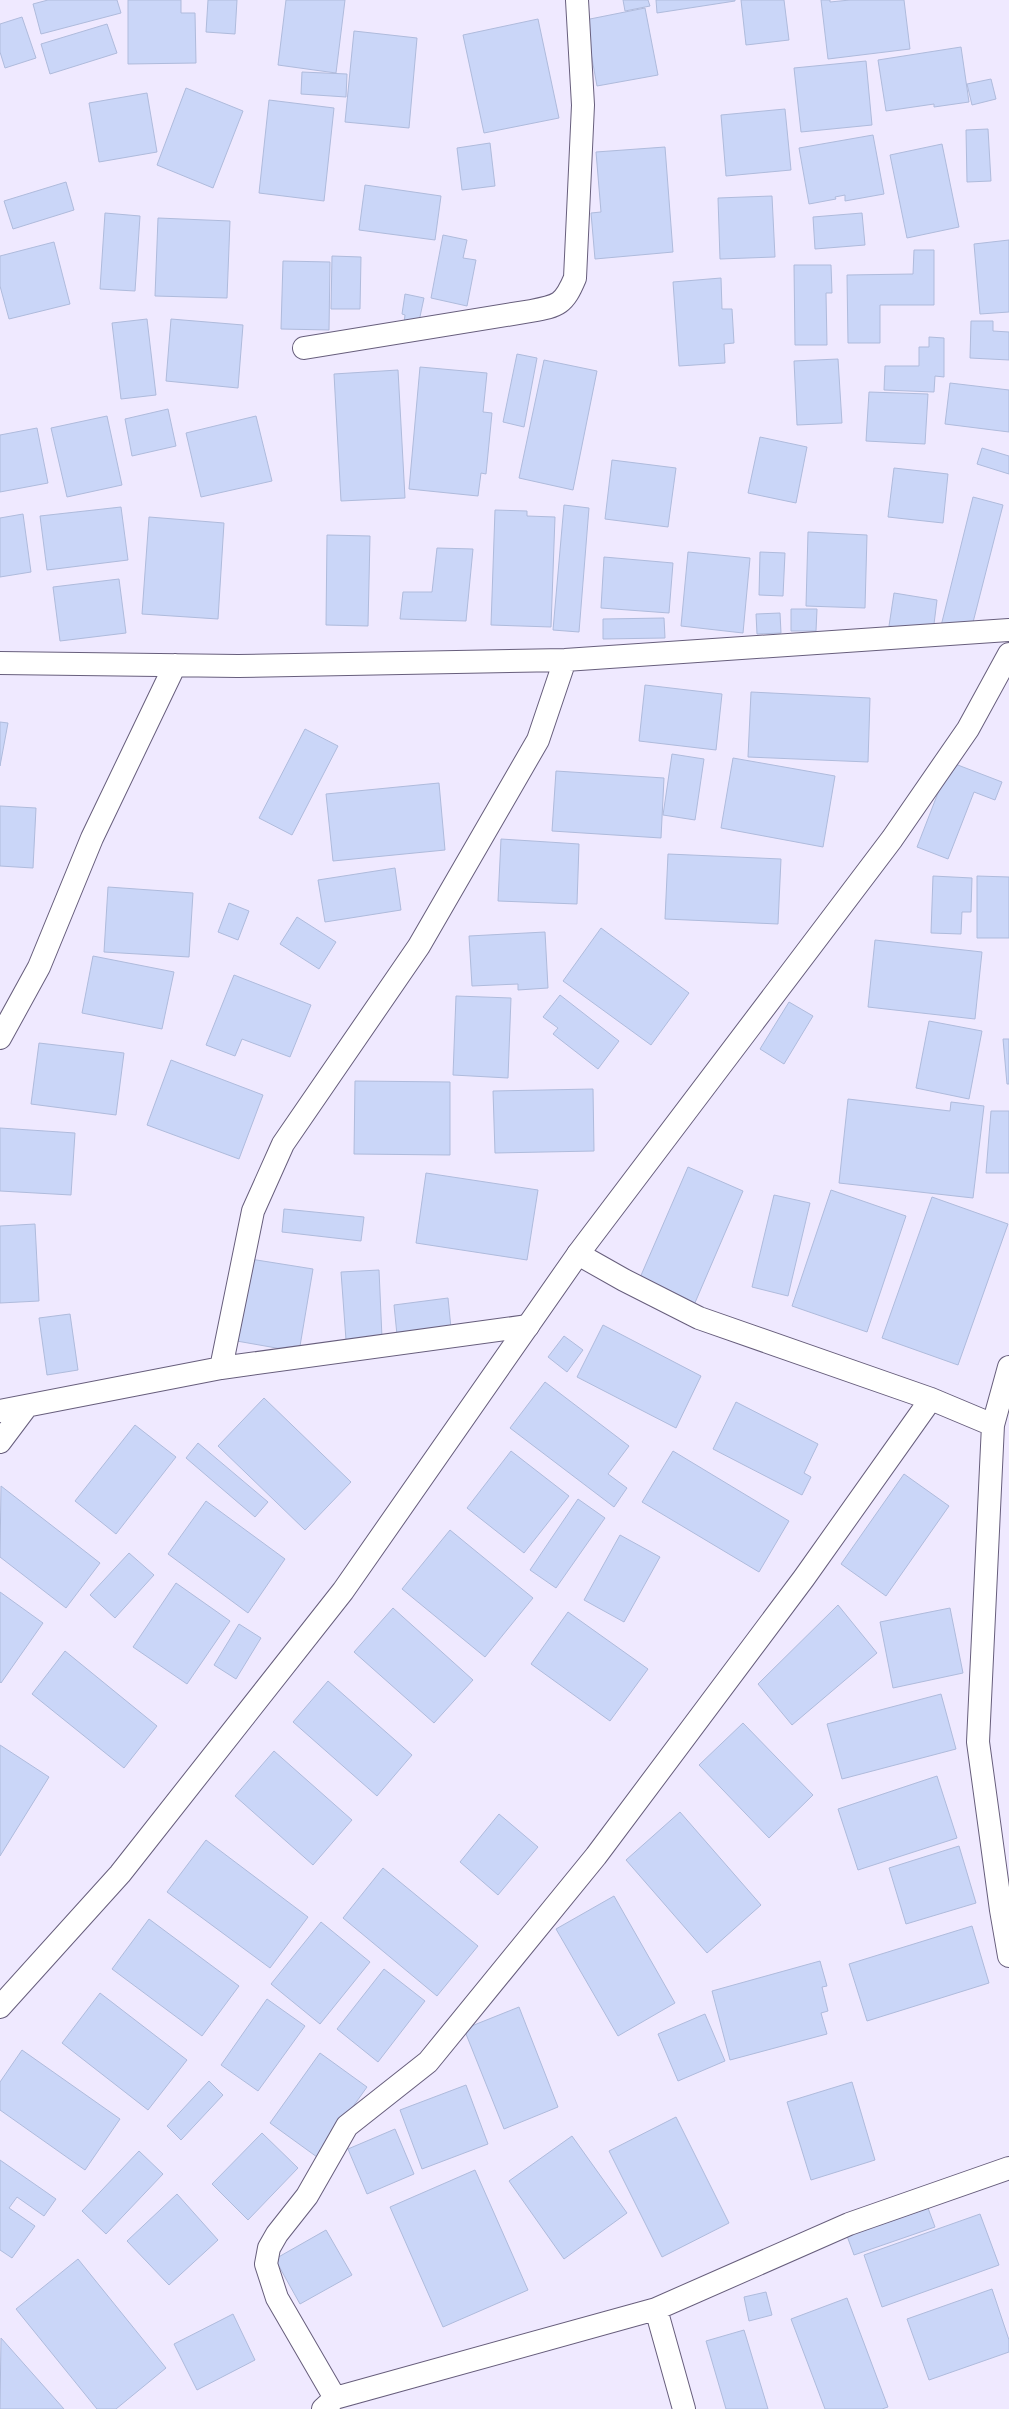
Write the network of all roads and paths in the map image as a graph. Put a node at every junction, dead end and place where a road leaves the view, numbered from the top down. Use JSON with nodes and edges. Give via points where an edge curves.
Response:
{"nodes":[{"id":1,"x":577,"y":0,"type":"edge"},
{"id":2,"x":304,"y":348,"type":"dead end"},
{"id":3,"x":1009,"y":630,"type":"edge"},
{"id":4,"x":1009,"y":654,"type":"edge"},
{"id":5,"x":565,"y":660,"type":"junction"},
{"id":6,"x":0,"y":663,"type":"edge"},
{"id":7,"x":175,"y":665,"type":"junction"},
{"id":8,"x":0,"y":1038,"type":"edge"},
{"id":9,"x":578,"y":1254,"type":"junction"},
{"id":10,"x":528,"y":1326,"type":"junction"},
{"id":11,"x":221,"y":1368,"type":"junction"},
{"id":12,"x":1009,"y":1368,"type":"edge"},
{"id":13,"x":931,"y":1399,"type":"junction"},
{"id":14,"x":27,"y":1406,"type":"junction"},
{"id":15,"x":0,"y":1411,"type":"edge"},
{"id":16,"x":993,"y":1425,"type":"junction"},
{"id":17,"x":0,"y":1442,"type":"edge"},
{"id":18,"x":1009,"y":1956,"type":"edge"},
{"id":19,"x":0,"y":2008,"type":"edge"},
{"id":20,"x":1009,"y":2168,"type":"edge"},
{"id":21,"x":656,"y":2309,"type":"junction"},
{"id":22,"x":329,"y":2403,"type":"edge"},
{"id":23,"x":684,"y":2409,"type":"edge"}],
"edges":[{"from":1,"to":2,"type":"street","via":[[583,105],[575,278],[567,296],[555,306],[531,311]]},
{"from":3,"to":5,"type":"street"},
{"from":4,"to":9,"type":"street","via":[[968,729],[892,840]]},
{"from":5,"to":7,"type":"street"},
{"from":5,"to":11,"type":"street","via":[[538,740],[419,946],[283,1144],[253,1211]]},
{"from":6,"to":7,"type":"street"},
{"from":7,"to":8,"type":"street","via":[[92,838],[39,967]]},
{"from":9,"to":10,"type":"street"},
{"from":9,"to":13,"type":"street","via":[[699,1318]]},
{"from":10,"to":11,"type":"street"},
{"from":10,"to":19,"type":"street","via":[[343,1591],[120,1874]]},
{"from":11,"to":14,"type":"street"},
{"from":12,"to":16,"type":"street"},
{"from":13,"to":16,"type":"street"},
{"from":13,"to":22,"type":"street","via":[[804,1578],[596,1856],[428,2062],[347,2126],[307,2196],[277,2234],[269,2248],[266,2264],[277,2298]]},
{"from":14,"to":15,"type":"street"},
{"from":14,"to":17,"type":"street"},
{"from":16,"to":18,"type":"street","via":[[978,1742],[1000,1910]]},
{"from":20,"to":21,"type":"street","via":[[849,2224]]},
{"from":21,"to":22,"type":"street"},
{"from":21,"to":23,"type":"street"}]}
